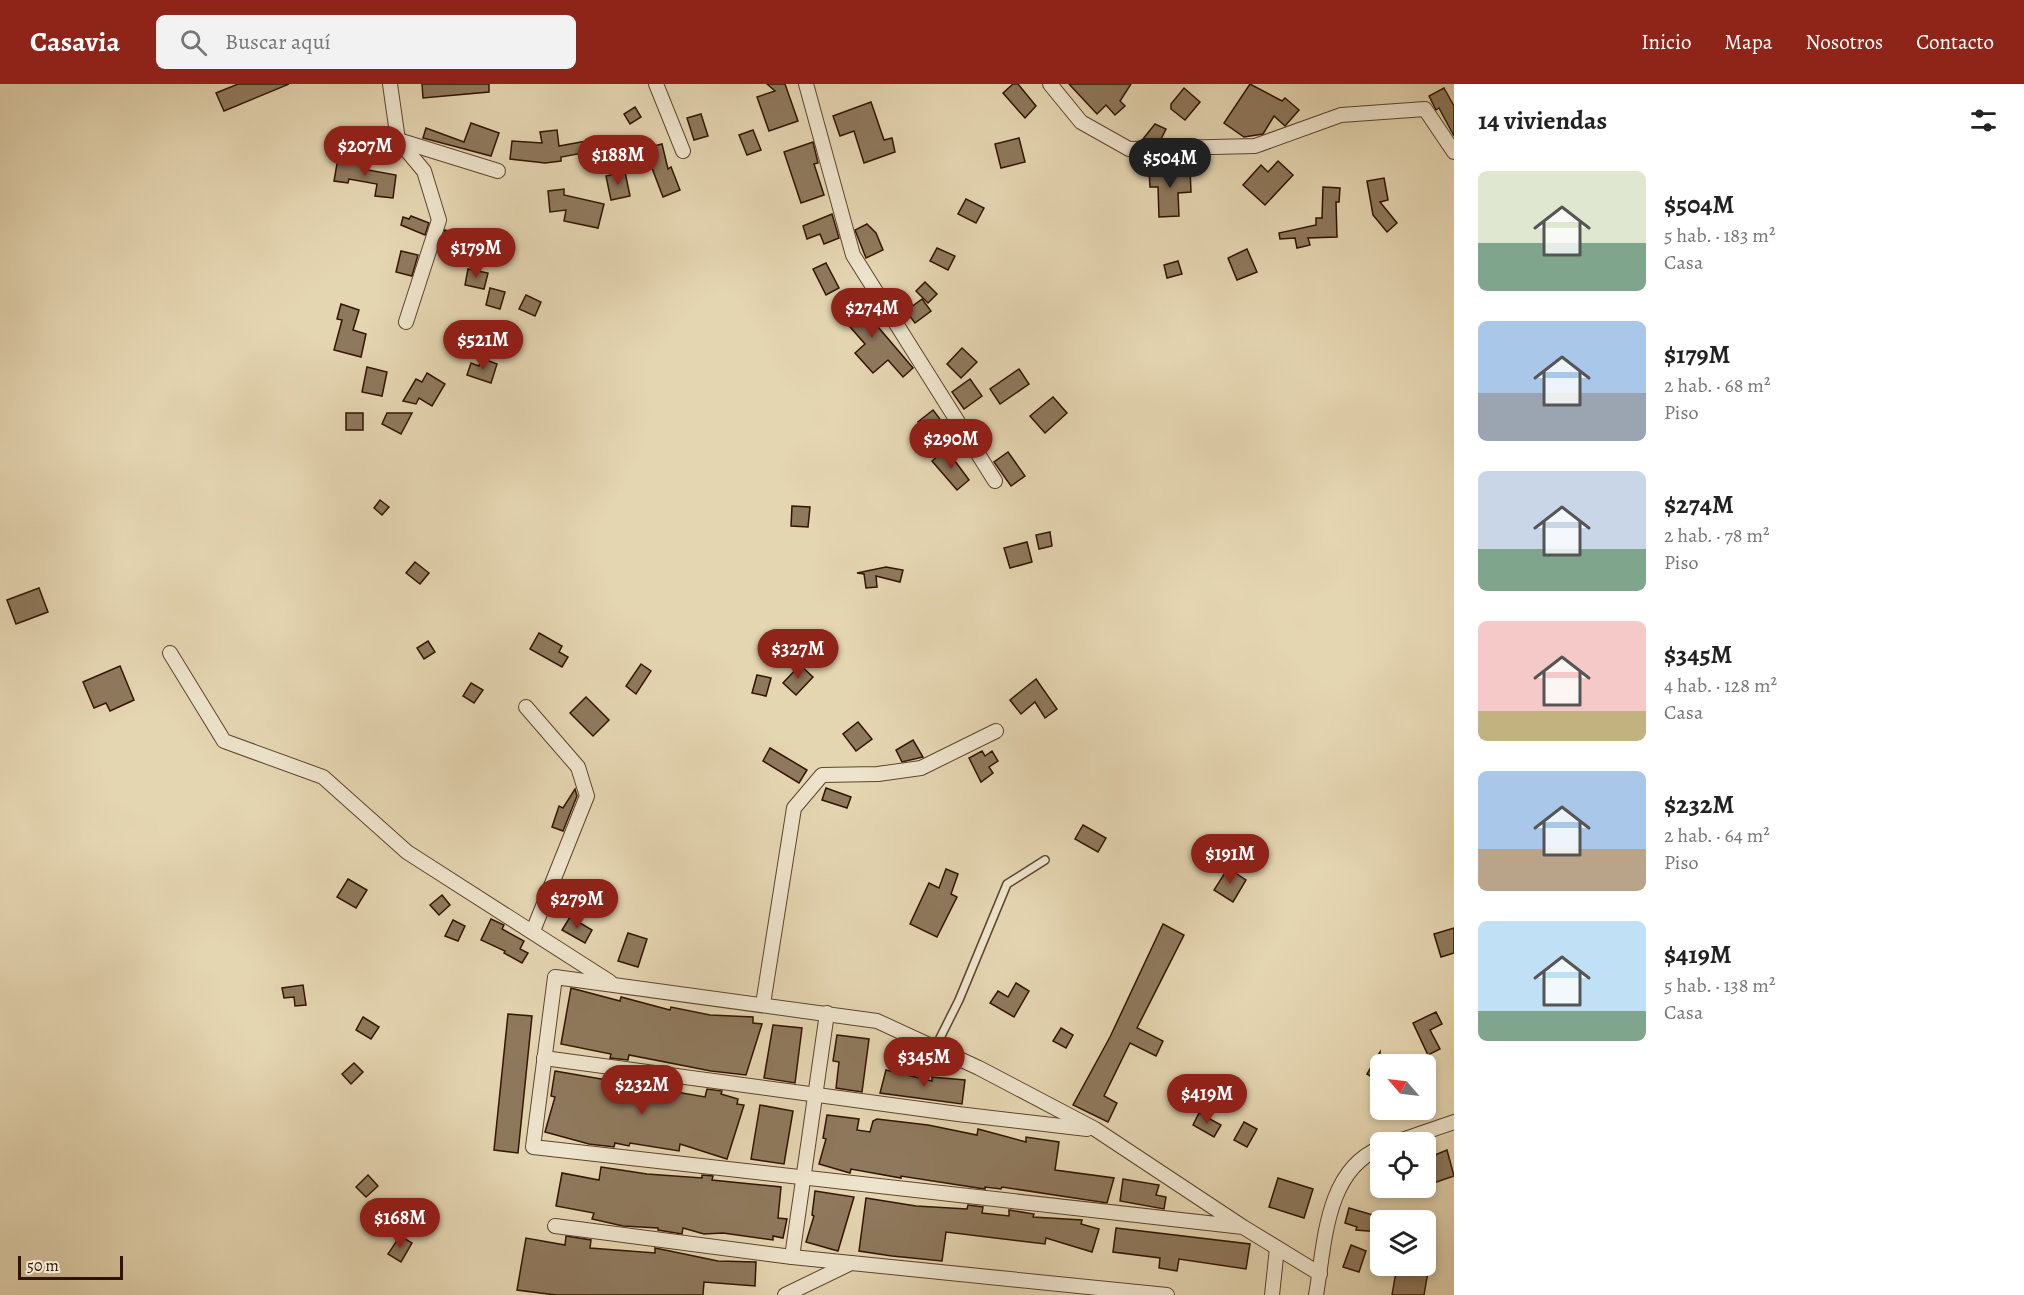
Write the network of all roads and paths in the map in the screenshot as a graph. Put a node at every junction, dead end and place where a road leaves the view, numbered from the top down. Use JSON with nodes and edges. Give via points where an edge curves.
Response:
{"nodes":[{"id":1,"x":390,"y":84,"type":"edge"},
{"id":2,"x":656,"y":84,"type":"edge"},
{"id":3,"x":806,"y":84,"type":"edge"},
{"id":4,"x":1050,"y":84,"type":"edge"},
{"id":5,"x":398,"y":140,"type":"junction"},
{"id":6,"x":683,"y":151,"type":"dead end"},
{"id":7,"x":1454,"y":152,"type":"edge"},
{"id":8,"x":498,"y":171,"type":"dead end"},
{"id":9,"x":405,"y":322,"type":"dead end"},
{"id":10,"x":995,"y":481,"type":"dead end"},
{"id":11,"x":170,"y":653,"type":"dead end"},
{"id":12,"x":526,"y":707,"type":"dead end"},
{"id":13,"x":996,"y":731,"type":"dead end"},
{"id":14,"x":1045,"y":860,"type":"dead end"},
{"id":15,"x":532,"y":931,"type":"junction"},
{"id":16,"x":612,"y":983,"type":"junction"},
{"id":17,"x":763,"y":1004,"type":"junction"},
{"id":18,"x":827,"y":1013,"type":"junction"},
{"id":19,"x":935,"y":1048,"type":"junction"},
{"id":20,"x":544,"y":1058,"type":"junction"},
{"id":21,"x":816,"y":1094,"type":"junction"},
{"id":22,"x":1454,"y":1122,"type":"edge"},
{"id":23,"x":1095,"y":1130,"type":"junction"},
{"id":24,"x":1425,"y":1132,"type":"edge"},
{"id":25,"x":1370,"y":1152,"type":"edge"},
{"id":26,"x":802,"y":1177,"type":"junction"},
{"id":27,"x":555,"y":1226,"type":"dead end"},
{"id":28,"x":1244,"y":1227,"type":"junction"},
{"id":29,"x":1277,"y":1248,"type":"junction"},
{"id":30,"x":792,"y":1257,"type":"junction"},
{"id":31,"x":853,"y":1262,"type":"junction"},
{"id":32,"x":1320,"y":1274,"type":"junction"},
{"id":33,"x":785,"y":1295,"type":"edge"},
{"id":34,"x":1167,"y":1295,"type":"edge"},
{"id":35,"x":1272,"y":1295,"type":"edge"},
{"id":36,"x":1316,"y":1295,"type":"edge"}],
"edges":[{"from":1,"to":5,"type":"street"},
{"from":2,"to":6,"type":"street"},
{"from":3,"to":10,"type":"street","via":[[853,255]]},
{"from":4,"to":7,"type":"street","via":[[1081,122],[1130,149],[1256,146],[1341,115],[1425,109]]},
{"from":5,"to":8,"type":"street"},
{"from":5,"to":9,"type":"street","via":[[424,171],[439,220]]},
{"from":11,"to":15,"type":"street","via":[[224,741],[323,777],[407,852]]},
{"from":12,"to":15,"type":"street","via":[[578,766],[587,796]]},
{"from":13,"to":17,"type":"street","via":[[921,768],[822,775],[805,791],[794,808]]},
{"from":14,"to":19,"type":"lane","via":[[1007,885]]},
{"from":15,"to":16,"type":"street"},
{"from":16,"to":17,"type":"street"},
{"from":16,"to":20,"type":"street","via":[[555,977]]},
{"from":17,"to":18,"type":"street"},
{"from":18,"to":19,"type":"street","via":[[877,1021]]},
{"from":18,"to":21,"type":"street"},
{"from":19,"to":23,"type":"street"},
{"from":20,"to":21,"type":"street"},
{"from":20,"to":26,"type":"street","via":[[533,1147]]},
{"from":21,"to":23,"type":"street"},
{"from":21,"to":26,"type":"street"},
{"from":22,"to":24,"type":"street"},
{"from":23,"to":28,"type":"street"},
{"from":25,"to":32,"type":"street","via":[[1363,1155],[1339,1184]]},
{"from":26,"to":28,"type":"street"},
{"from":26,"to":30,"type":"street"},
{"from":27,"to":30,"type":"street"},
{"from":28,"to":29,"type":"street"},
{"from":29,"to":32,"type":"street"},
{"from":29,"to":35,"type":"street"},
{"from":30,"to":31,"type":"street"},
{"from":31,"to":33,"type":"street"},
{"from":31,"to":34,"type":"street"},
{"from":32,"to":36,"type":"street"}]}
